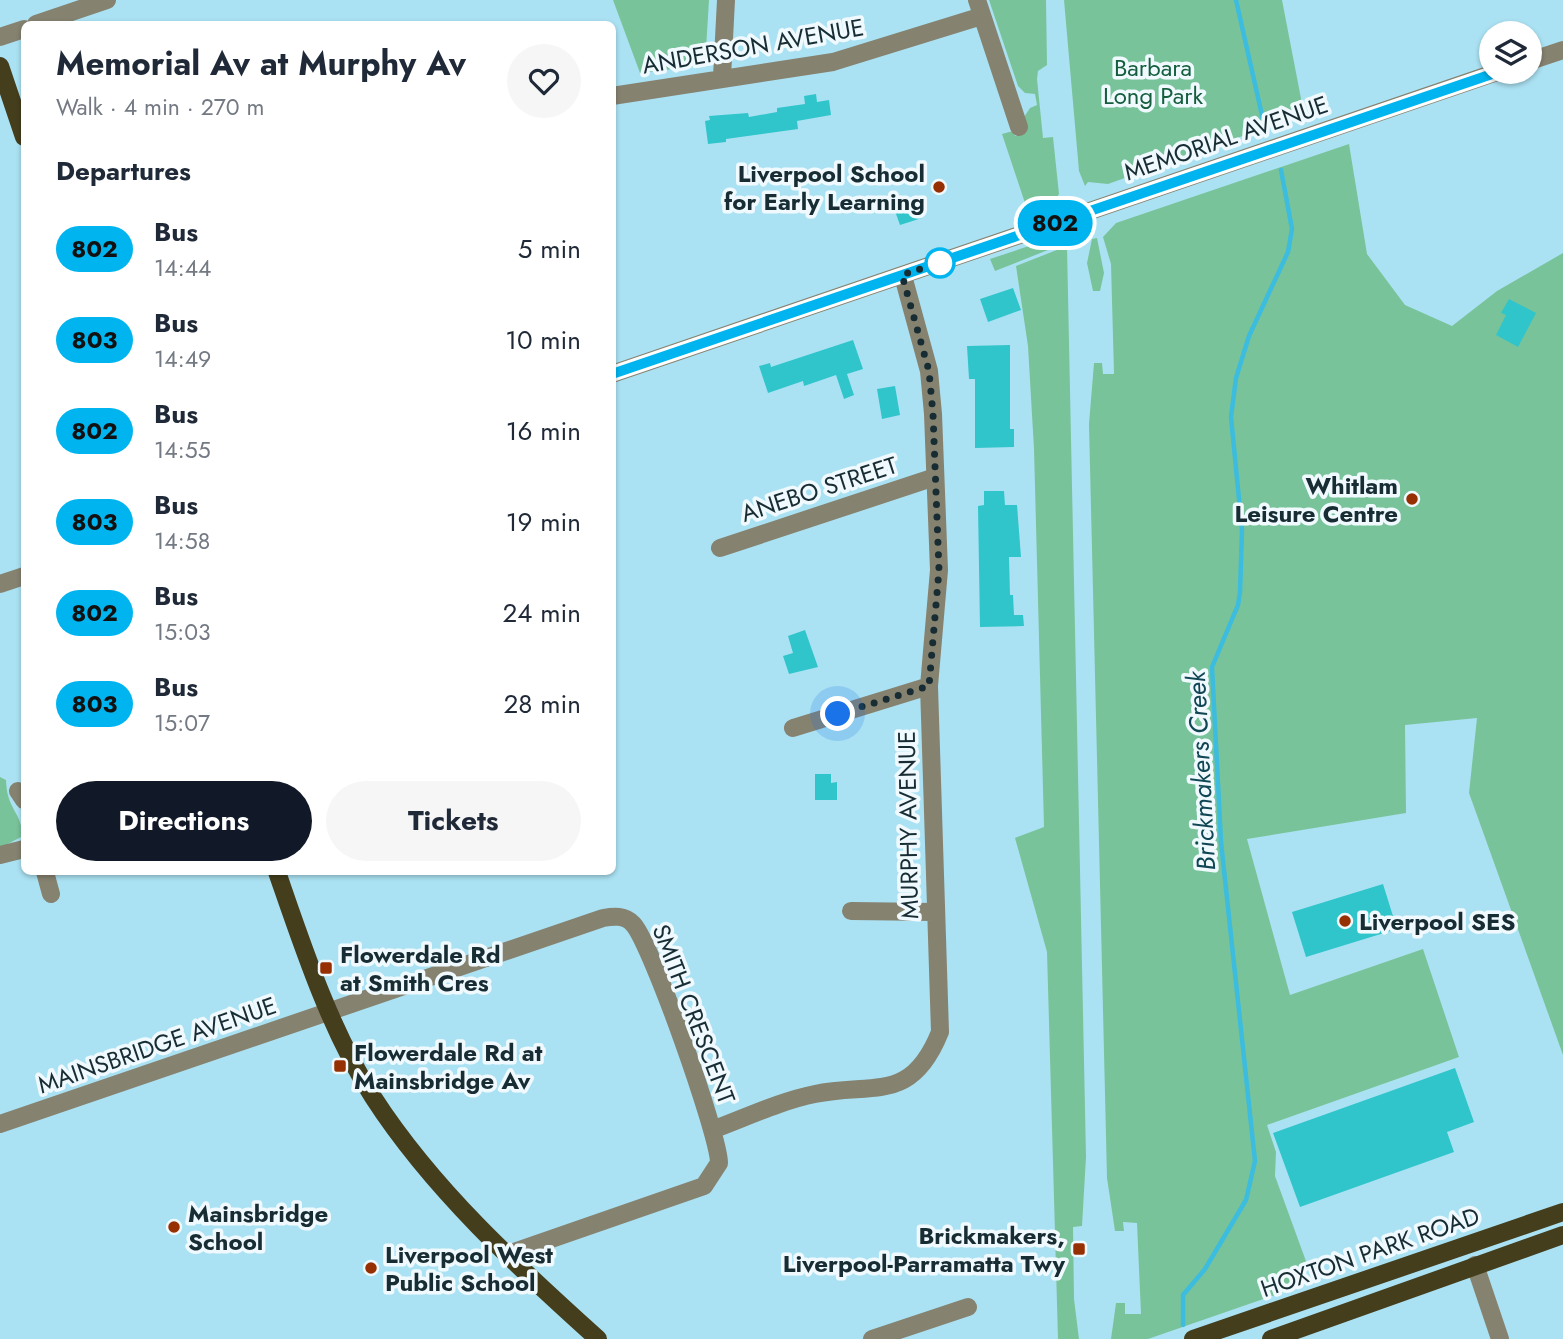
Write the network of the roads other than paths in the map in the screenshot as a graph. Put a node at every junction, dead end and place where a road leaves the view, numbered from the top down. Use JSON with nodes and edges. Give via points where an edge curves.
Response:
{"nodes":[{"id":1,"x":107,"y":0,"type":"edge"},
{"id":2,"x":726,"y":0,"type":"edge"},
{"id":3,"x":979,"y":8,"type":"edge"},
{"id":4,"x":45,"y":21,"type":"edge"},
{"id":5,"x":21,"y":30,"type":"edge"},
{"id":6,"x":0,"y":37,"type":"edge"},
{"id":7,"x":1563,"y":50,"type":"edge"},
{"id":8,"x":1542,"y":57,"type":"edge"},
{"id":9,"x":0,"y":66,"type":"edge"},
{"id":10,"x":722,"y":77,"type":"junction"},
{"id":11,"x":1479,"y":78,"type":"edge"},
{"id":12,"x":616,"y":95,"type":"edge"},
{"id":13,"x":21,"y":127,"type":"edge"},
{"id":14,"x":1019,"y":127,"type":"dead end"},
{"id":15,"x":902,"y":275,"type":"junction"},
{"id":16,"x":616,"y":373,"type":"edge"},
{"id":17,"x":935,"y":477,"type":"junction"},
{"id":18,"x":720,"y":548,"type":"dead end"},
{"id":19,"x":21,"y":577,"type":"edge"},
{"id":20,"x":0,"y":584,"type":"edge"},
{"id":21,"x":929,"y":686,"type":"junction"},
{"id":22,"x":793,"y":728,"type":"dead end"},
{"id":23,"x":21,"y":850,"type":"edge"},
{"id":24,"x":0,"y":855,"type":"edge"},
{"id":25,"x":46,"y":875,"type":"edge"},
{"id":26,"x":278,"y":875,"type":"edge"},
{"id":27,"x":51,"y":894,"type":"dead end"},
{"id":28,"x":851,"y":911,"type":"dead end"},
{"id":29,"x":934,"y":912,"type":"junction"},
{"id":30,"x":330,"y":1010,"type":"junction"},
{"id":31,"x":0,"y":1124,"type":"edge"},
{"id":32,"x":712,"y":1130,"type":"junction"},
{"id":33,"x":1563,"y":1212,"type":"edge"},
{"id":34,"x":1563,"y":1235,"type":"edge"},
{"id":35,"x":1468,"y":1244,"type":"junction"},
{"id":36,"x":508,"y":1254,"type":"junction"},
{"id":37,"x":1475,"y":1265,"type":"junction"},
{"id":38,"x":968,"y":1307,"type":"dead end"},
{"id":39,"x":598,"y":1339,"type":"edge"},
{"id":40,"x":872,"y":1339,"type":"edge"},
{"id":41,"x":1193,"y":1339,"type":"edge"},
{"id":42,"x":1271,"y":1339,"type":"edge"},
{"id":43,"x":1500,"y":1339,"type":"edge"}],
"edges":[{"from":1,"to":4,"type":"street"},
{"from":2,"to":10,"type":"street"},
{"from":3,"to":10,"type":"street","name":"ANDERSON AVENUE","via":[[833,61]]},
{"from":3,"to":14,"type":"street"},
{"from":5,"to":6,"type":"street"},
{"from":7,"to":8,"type":"street"},
{"from":9,"to":13,"type":"main road"},
{"from":10,"to":12,"type":"street","name":"ANDERSON AVENUE"},
{"from":11,"to":15,"type":"street","name":"MEMORIAL AVENUE"},
{"from":15,"to":16,"type":"street","name":"MEMORIAL AVENUE"},
{"from":15,"to":17,"type":"street","name":"MURPHY AVENUE","via":[[929,371]]},
{"from":17,"to":18,"type":"street","name":"ANEBO STREET"},
{"from":17,"to":21,"type":"street","name":"MURPHY AVENUE","via":[[939,570]]},
{"from":19,"to":20,"type":"street"},
{"from":21,"to":22,"type":"street"},
{"from":21,"to":29,"type":"street","name":"MURPHY AVENUE"},
{"from":23,"to":24,"type":"street"},
{"from":25,"to":27,"type":"street"},
{"from":26,"to":30,"type":"main road"},
{"from":28,"to":29,"type":"street"},
{"from":29,"to":32,"type":"street","name":"MURPHY AVENUE","via":[[940,1032],[912,1074],[880,1089],[813,1094]]},
{"from":30,"to":31,"type":"street","name":"MAINSBRIDGE AVENUE"},
{"from":30,"to":32,"type":"street","name":"SMITH CRESCENT","via":[[603,918],[624,918],[632,921],[649,951]]},
{"from":30,"to":36,"type":"main road","via":[[371,1094],[398,1134],[436,1181]]},
{"from":32,"to":36,"type":"street","name":"SMITH CRESCENT","via":[[719,1163],[704,1186]]},
{"from":33,"to":35,"type":"main road","name":"HOXTON PARK ROAD"},
{"from":34,"to":37,"type":"main road","name":"HOXTON PARK ROAD"},
{"from":35,"to":37,"type":"main road"},
{"from":35,"to":41,"type":"main road","name":"HOXTON PARK ROAD"},
{"from":36,"to":39,"type":"main road"},
{"from":37,"to":42,"type":"main road","name":"HOXTON PARK ROAD"},
{"from":37,"to":43,"type":"street"},
{"from":38,"to":40,"type":"street"}]}
